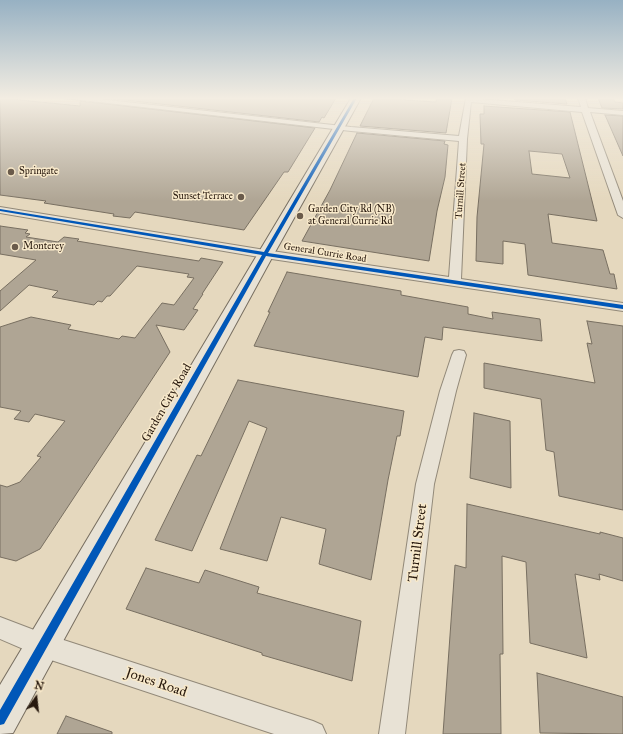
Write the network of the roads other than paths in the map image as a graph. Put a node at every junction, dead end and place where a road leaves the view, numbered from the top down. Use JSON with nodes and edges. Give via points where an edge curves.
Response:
{"nodes":[{"id":1,"x":336,"y":132,"type":"edge"},
{"id":2,"x":386,"y":132,"type":"edge"},
{"id":3,"x":464,"y":132,"type":"edge"},
{"id":4,"x":593,"y":132,"type":"edge"},
{"id":5,"x":463,"y":139,"type":"junction"},
{"id":6,"x":0,"y":210,"type":"edge"},
{"id":7,"x":623,"y":215,"type":"edge"},
{"id":8,"x":265,"y":254,"type":"junction"},
{"id":9,"x":455,"y":282,"type":"junction"},
{"id":10,"x":623,"y":307,"type":"edge"},
{"id":11,"x":459,"y":355,"type":"dead end"},
{"id":12,"x":0,"y":628,"type":"edge"},
{"id":13,"x":42,"y":644,"type":"junction"},
{"id":14,"x":0,"y":720,"type":"edge"},
{"id":15,"x":313,"y":734,"type":"edge"},
{"id":16,"x":392,"y":734,"type":"edge"}],
"edges":[{"from":1,"to":8,"type":"street","name":"Garden City Road"},
{"from":2,"to":5,"type":"street"},
{"from":3,"to":5,"type":"street","name":"Turnill Street"},
{"from":4,"to":7,"type":"street"},
{"from":5,"to":9,"type":"street","name":"Turnill Street"},
{"from":6,"to":8,"type":"street","name":"General Currie Road"},
{"from":8,"to":9,"type":"street","name":"General Currie Road"},
{"from":8,"to":13,"type":"street","name":"Garden City Road"},
{"from":9,"to":10,"type":"street","name":"General Currie Road"},
{"from":11,"to":16,"type":"street","name":"Turnill Street","via":[[425,484]]},
{"from":12,"to":13,"type":"street","name":"Jones Road"},
{"from":13,"to":14,"type":"street","name":"Garden City Road"},
{"from":13,"to":15,"type":"street","name":"Jones Road"}]}
